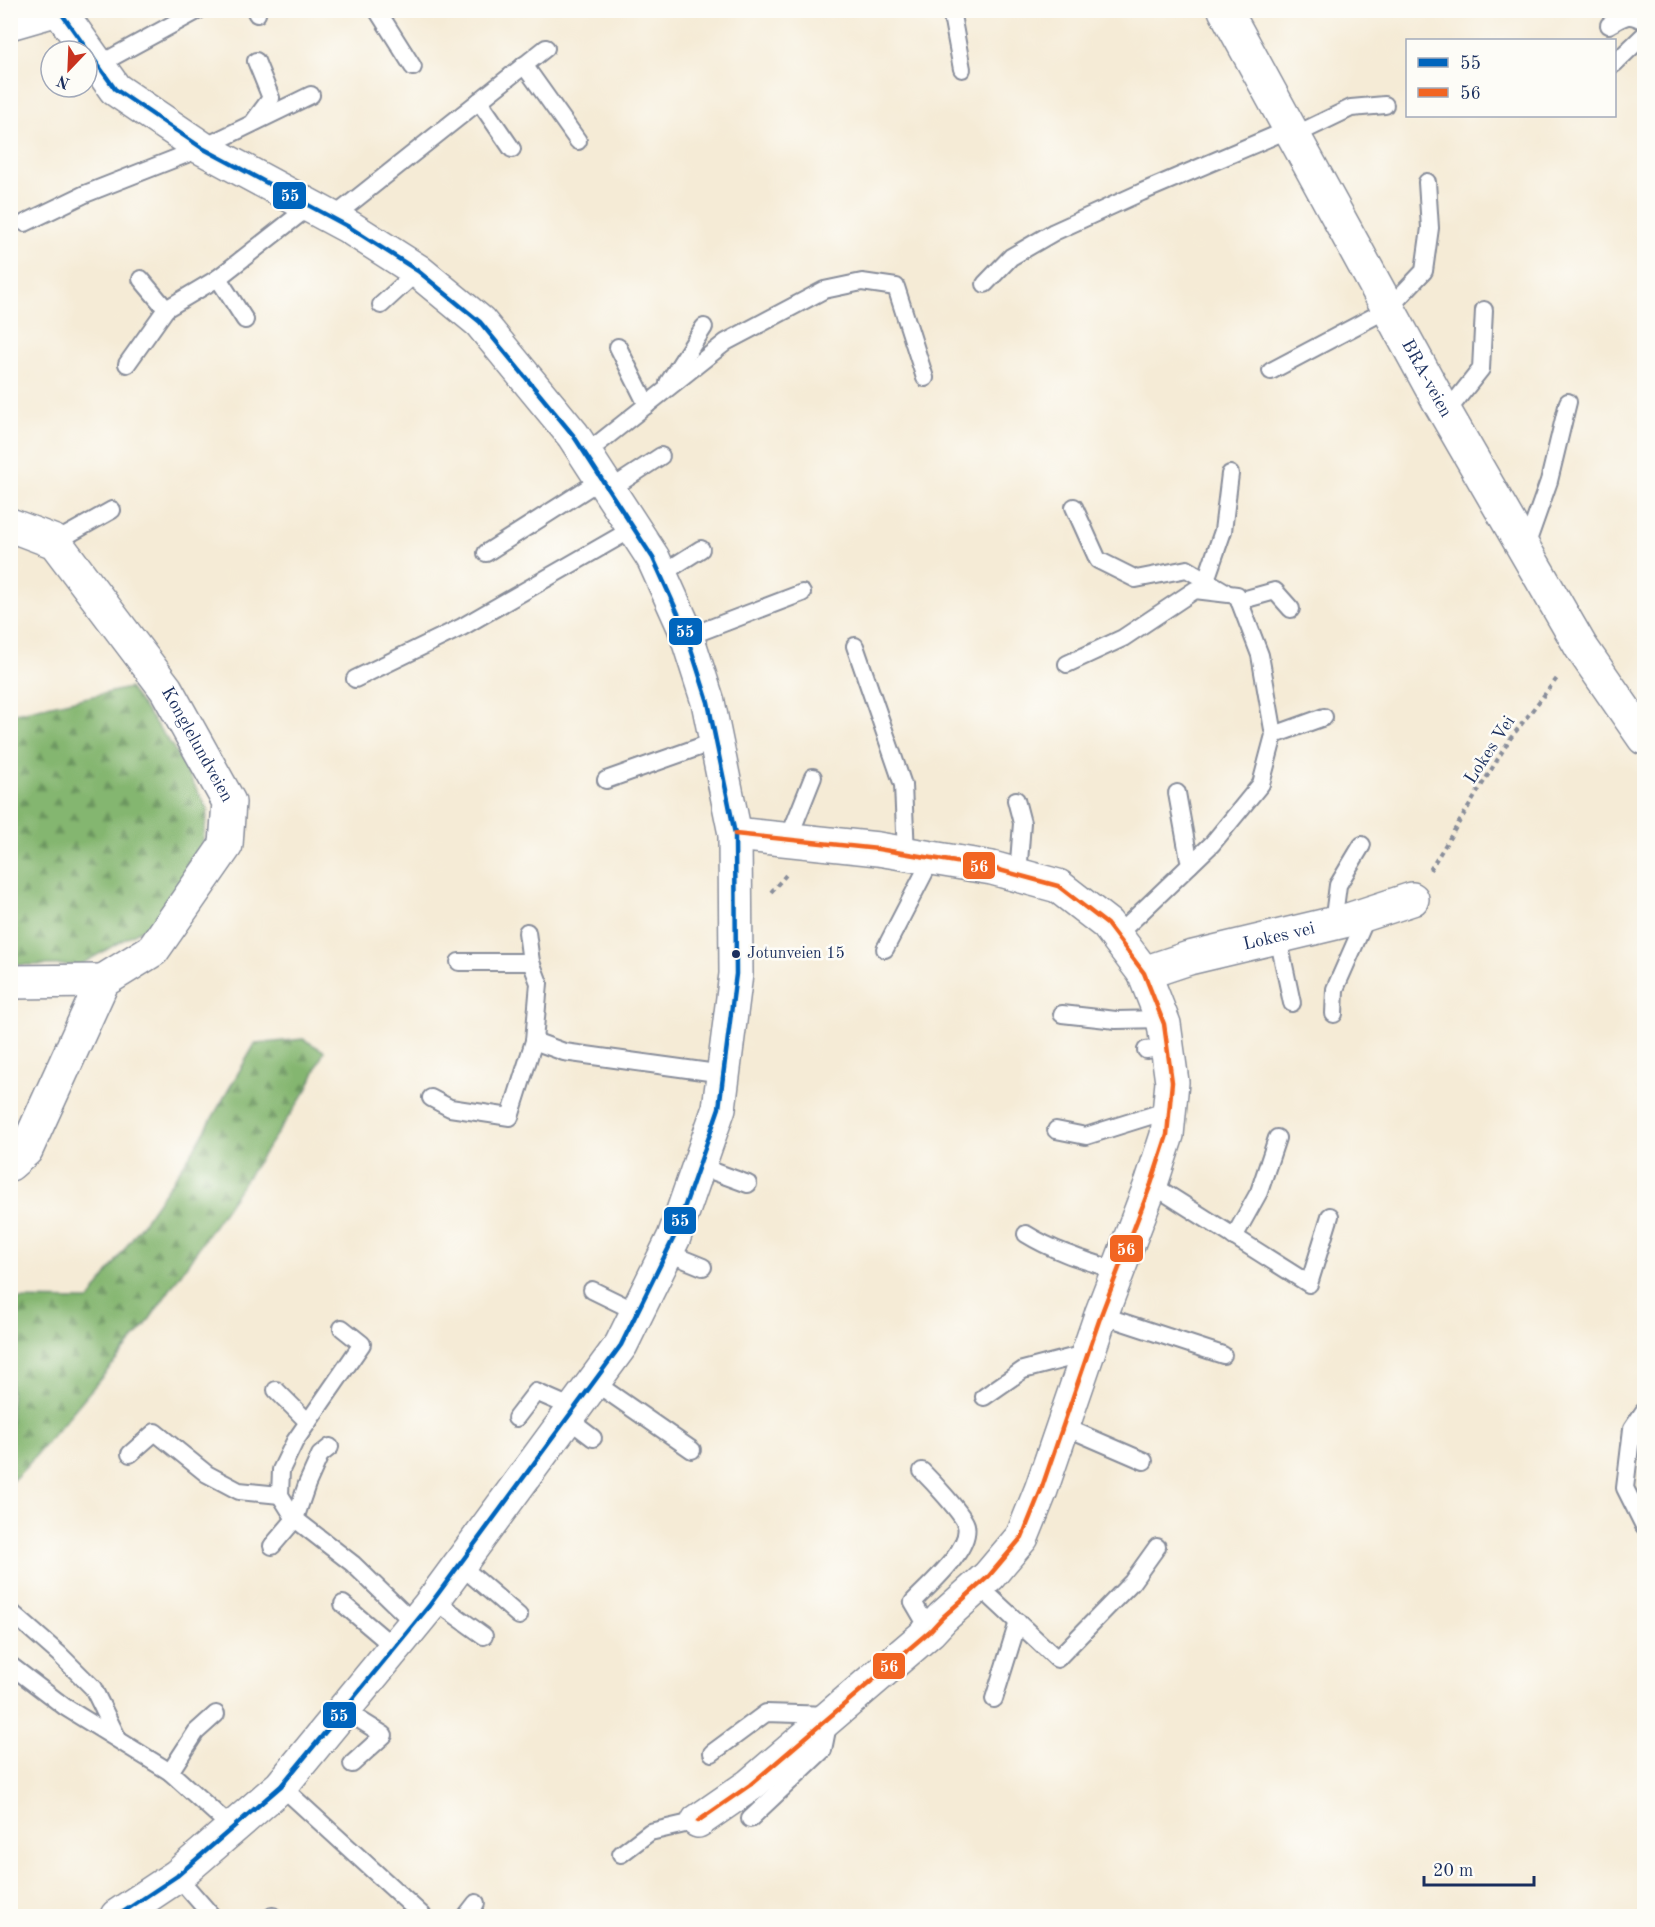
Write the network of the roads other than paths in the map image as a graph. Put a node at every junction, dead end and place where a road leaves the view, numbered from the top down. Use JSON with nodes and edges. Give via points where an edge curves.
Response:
{"nodes":[{"id":1,"x":57,"y":10,"type":"edge"},
{"id":2,"x":199,"y":10,"type":"edge"},
{"id":3,"x":377,"y":10,"type":"edge"},
{"id":4,"x":951,"y":10,"type":"edge"},
{"id":5,"x":1225,"y":10,"type":"edge"},
{"id":6,"x":1644,"y":21,"type":"edge"},
{"id":7,"x":10,"y":23,"type":"edge"},
{"id":8,"x":1609,"y":25,"type":"dead end"},
{"id":9,"x":1644,"y":34,"type":"edge"},
{"id":10,"x":79,"y":39,"type":"edge"},
{"id":11,"x":546,"y":48,"type":"dead end"},
{"id":12,"x":256,"y":61,"type":"dead end"},
{"id":13,"x":1616,"y":62,"type":"edge"},
{"id":14,"x":99,"y":64,"type":"edge"},
{"id":15,"x":524,"y":65,"type":"junction"},
{"id":16,"x":99,"y":66,"type":"edge"},
{"id":17,"x":413,"y":68,"type":"dead end"},
{"id":18,"x":962,"y":69,"type":"dead end"},
{"id":19,"x":311,"y":95,"type":"dead end"},
{"id":20,"x":479,"y":101,"type":"junction"},
{"id":21,"x":1385,"y":105,"type":"dead end"},
{"id":22,"x":251,"y":124,"type":"junction"},
{"id":23,"x":1292,"y":133,"type":"junction"},
{"id":24,"x":578,"y":141,"type":"dead end"},
{"id":25,"x":202,"y":148,"type":"junction"},
{"id":26,"x":512,"y":149,"type":"dead end"},
{"id":27,"x":1427,"y":182,"type":"dead end"},
{"id":28,"x":321,"y":212,"type":"junction"},
{"id":29,"x":25,"y":223,"type":"dead end"},
{"id":30,"x":418,"y":271,"type":"junction"},
{"id":31,"x":218,"y":278,"type":"junction"},
{"id":32,"x":141,"y":279,"type":"dead end"},
{"id":33,"x":985,"y":284,"type":"dead end"},
{"id":34,"x":381,"y":305,"type":"dead end"},
{"id":35,"x":166,"y":309,"type":"junction"},
{"id":36,"x":1388,"y":309,"type":"junction"},
{"id":37,"x":1484,"y":310,"type":"dead end"},
{"id":38,"x":245,"y":320,"type":"dead end"},
{"id":39,"x":704,"y":327,"type":"dead end"},
{"id":40,"x":618,"y":347,"type":"dead end"},
{"id":41,"x":127,"y":364,"type":"dead end"},
{"id":42,"x":1271,"y":371,"type":"dead end"},
{"id":43,"x":925,"y":378,"type":"dead end"},
{"id":44,"x":662,"y":394,"type":"junction"},
{"id":45,"x":1568,"y":402,"type":"dead end"},
{"id":46,"x":647,"y":405,"type":"junction"},
{"id":47,"x":1446,"y":413,"type":"junction"},
{"id":48,"x":661,"y":456,"type":"dead end"},
{"id":49,"x":1230,"y":474,"type":"dead end"},
{"id":50,"x":599,"y":475,"type":"junction"},
{"id":51,"x":1074,"y":507,"type":"dead end"},
{"id":52,"x":112,"y":510,"type":"dead end"},
{"id":53,"x":10,"y":525,"type":"edge"},
{"id":54,"x":634,"y":528,"type":"junction"},
{"id":55,"x":55,"y":543,"type":"junction"},
{"id":56,"x":701,"y":549,"type":"dead end"},
{"id":57,"x":1525,"y":550,"type":"junction"},
{"id":58,"x":486,"y":553,"type":"dead end"},
{"id":59,"x":660,"y":574,"type":"junction"},
{"id":60,"x":1206,"y":580,"type":"junction"},
{"id":61,"x":802,"y":593,"type":"dead end"},
{"id":62,"x":1235,"y":597,"type":"junction"},
{"id":63,"x":1291,"y":609,"type":"dead end"},
{"id":64,"x":687,"y":637,"type":"junction"},
{"id":65,"x":855,"y":646,"type":"dead end"},
{"id":66,"x":1067,"y":664,"type":"dead end"},
{"id":67,"x":355,"y":679,"type":"dead end"},
{"id":68,"x":1324,"y":717,"type":"dead end"},
{"id":69,"x":1642,"y":729,"type":"edge"},
{"id":70,"x":1274,"y":735,"type":"junction"},
{"id":71,"x":716,"y":741,"type":"junction"},
{"id":72,"x":813,"y":777,"type":"dead end"},
{"id":73,"x":606,"y":780,"type":"dead end"},
{"id":74,"x":1177,"y":793,"type":"dead end"},
{"id":75,"x":1016,"y":800,"type":"dead end"},
{"id":76,"x":735,"y":834,"type":"junction"},
{"id":77,"x":788,"y":840,"type":"junction"},
{"id":78,"x":1362,"y":845,"type":"dead end"},
{"id":79,"x":919,"y":856,"type":"junction"},
{"id":80,"x":1190,"y":865,"type":"junction"},
{"id":81,"x":1018,"y":875,"type":"junction"},
{"id":82,"x":1412,"y":899,"type":"road end"},
{"id":83,"x":1368,"y":913,"type":"junction"},
{"id":84,"x":1333,"y":924,"type":"junction"},
{"id":85,"x":527,"y":932,"type":"dead end"},
{"id":86,"x":1116,"y":936,"type":"junction"},
{"id":87,"x":1278,"y":937,"type":"junction"},
{"id":88,"x":885,"y":949,"type":"dead end"},
{"id":89,"x":459,"y":962,"type":"dead end"},
{"id":90,"x":531,"y":962,"type":"junction"},
{"id":91,"x":1144,"y":973,"type":"junction"},
{"id":92,"x":10,"y":981,"type":"edge"},
{"id":93,"x":103,"y":981,"type":"junction"},
{"id":94,"x":1292,"y":1003,"type":"dead end"},
{"id":95,"x":1062,"y":1014,"type":"dead end"},
{"id":96,"x":1334,"y":1014,"type":"dead end"},
{"id":97,"x":1158,"y":1039,"type":"junction"},
{"id":98,"x":534,"y":1041,"type":"junction"},
{"id":99,"x":724,"y":1074,"type":"junction"},
{"id":100,"x":431,"y":1098,"type":"dead end"},
{"id":101,"x":1169,"y":1110,"type":"junction"},
{"id":102,"x":1056,"y":1130,"type":"dead end"},
{"id":103,"x":1277,"y":1138,"type":"dead end"},
{"id":104,"x":10,"y":1164,"type":"edge"},
{"id":105,"x":699,"y":1166,"type":"junction"},
{"id":106,"x":748,"y":1184,"type":"dead end"},
{"id":107,"x":1151,"y":1184,"type":"junction"},
{"id":108,"x":1330,"y":1216,"type":"dead end"},
{"id":109,"x":1026,"y":1234,"type":"dead end"},
{"id":110,"x":1234,"y":1237,"type":"junction"},
{"id":111,"x":666,"y":1251,"type":"junction"},
{"id":112,"x":703,"y":1267,"type":"dead end"},
{"id":113,"x":1118,"y":1271,"type":"junction"},
{"id":114,"x":592,"y":1290,"type":"dead end"},
{"id":115,"x":637,"y":1312,"type":"junction"},
{"id":116,"x":1101,"y":1315,"type":"junction"},
{"id":117,"x":342,"y":1328,"type":"dead end"},
{"id":118,"x":1088,"y":1353,"type":"junction"},
{"id":119,"x":1223,"y":1355,"type":"dead end"},
{"id":120,"x":594,"y":1382,"type":"junction"},
{"id":121,"x":276,"y":1390,"type":"dead end"},
{"id":122,"x":984,"y":1397,"type":"dead end"},
{"id":123,"x":1644,"y":1411,"type":"edge"},
{"id":124,"x":571,"y":1414,"type":"junction"},
{"id":125,"x":516,"y":1418,"type":"dead end"},
{"id":126,"x":308,"y":1422,"type":"junction"},
{"id":127,"x":1063,"y":1426,"type":"junction"},
{"id":128,"x":593,"y":1438,"type":"dead end"},
{"id":129,"x":330,"y":1447,"type":"dead end"},
{"id":130,"x":692,"y":1450,"type":"dead end"},
{"id":131,"x":130,"y":1454,"type":"dead end"},
{"id":132,"x":1144,"y":1461,"type":"dead end"},
{"id":133,"x":922,"y":1472,"type":"dead end"},
{"id":134,"x":280,"y":1495,"type":"junction"},
{"id":135,"x":295,"y":1519,"type":"junction"},
{"id":136,"x":1644,"y":1526,"type":"edge"},
{"id":137,"x":272,"y":1546,"type":"dead end"},
{"id":138,"x":1157,"y":1547,"type":"dead end"},
{"id":139,"x":460,"y":1565,"type":"junction"},
{"id":140,"x":979,"y":1586,"type":"junction"},
{"id":141,"x":343,"y":1604,"type":"dead end"},
{"id":142,"x":10,"y":1611,"type":"edge"},
{"id":143,"x":519,"y":1616,"type":"dead end"},
{"id":144,"x":1018,"y":1622,"type":"junction"},
{"id":145,"x":415,"y":1624,"type":"junction"},
{"id":146,"x":930,"y":1630,"type":"junction"},
{"id":147,"x":484,"y":1636,"type":"dead end"},
{"id":148,"x":10,"y":1665,"type":"edge"},
{"id":149,"x":994,"y":1699,"type":"dead end"},
{"id":150,"x":344,"y":1710,"type":"junction"},
{"id":151,"x":216,"y":1714,"type":"dead end"},
{"id":152,"x":830,"y":1715,"type":"junction"},
{"id":153,"x":118,"y":1740,"type":"junction"},
{"id":154,"x":712,"y":1753,"type":"dead end"},
{"id":155,"x":352,"y":1764,"type":"dead end"},
{"id":156,"x":170,"y":1772,"type":"junction"},
{"id":157,"x":281,"y":1786,"type":"junction"},
{"id":158,"x":750,"y":1820,"type":"dead end"},
{"id":159,"x":698,"y":1821,"type":"joint"},
{"id":160,"x":232,"y":1828,"type":"junction"},
{"id":161,"x":621,"y":1854,"type":"dead end"},
{"id":162,"x":177,"y":1876,"type":"junction"},
{"id":163,"x":117,"y":1917,"type":"edge"},
{"id":164,"x":212,"y":1917,"type":"edge"},
{"id":165,"x":423,"y":1917,"type":"edge"}],
"edges":[{"from":1,"to":7,"type":"street"},
{"from":1,"to":10,"type":"street"},
{"from":2,"to":14,"type":"lane"},
{"from":3,"to":17,"type":"lane"},
{"from":4,"to":18,"type":"lane"},
{"from":5,"to":23,"type":"street","name":"BRA-veien"},
{"from":6,"to":8,"type":"lane","via":[[1627,15]]},
{"from":9,"to":13,"type":"lane"},
{"from":11,"to":15,"type":"lane"},
{"from":12,"to":22,"type":"lane","via":[[271,98]]},
{"from":15,"to":20,"type":"lane"},
{"from":15,"to":24,"type":"lane"},
{"from":16,"to":25,"type":"street","via":[[115,89]]},
{"from":19,"to":22,"type":"lane"},
{"from":20,"to":26,"type":"lane"},
{"from":20,"to":28,"type":"lane"},
{"from":21,"to":23,"type":"lane","via":[[1351,108]]},
{"from":22,"to":25,"type":"lane"},
{"from":23,"to":33,"type":"lane","via":[[1142,192],[1054,232],[1011,257]]},
{"from":23,"to":36,"type":"street","name":"BRA-veien"},
{"from":25,"to":28,"type":"street"},
{"from":25,"to":29,"type":"lane","via":[[85,194]]},
{"from":27,"to":36,"type":"lane","via":[[1430,228],[1424,271]]},
{"from":28,"to":30,"type":"street"},
{"from":28,"to":31,"type":"lane"},
{"from":30,"to":34,"type":"lane"},
{"from":30,"to":50,"type":"street","via":[[480,322],[573,435]]},
{"from":31,"to":35,"type":"lane"},
{"from":31,"to":38,"type":"lane"},
{"from":32,"to":35,"type":"lane"},
{"from":35,"to":41,"type":"lane"},
{"from":36,"to":42,"type":"lane"},
{"from":36,"to":47,"type":"street","name":"BRA-veien"},
{"from":37,"to":47,"type":"lane","via":[[1480,369]]},
{"from":39,"to":44,"type":"lane"},
{"from":40,"to":46,"type":"lane"},
{"from":43,"to":44,"type":"lane","via":[[896,287],[862,282],[824,290],[726,342]]},
{"from":44,"to":46,"type":"lane"},
{"from":45,"to":57,"type":"lane","via":[[1549,481]]},
{"from":46,"to":50,"type":"lane"},
{"from":47,"to":57,"type":"street","name":"BRA-veien"},
{"from":48,"to":50,"type":"lane"},
{"from":49,"to":60,"type":"lane","via":[[1223,531]]},
{"from":50,"to":54,"type":"street"},
{"from":50,"to":58,"type":"lane"},
{"from":51,"to":60,"type":"lane","via":[[1098,560],[1136,579],[1187,569]]},
{"from":52,"to":55,"type":"lane"},
{"from":53,"to":55,"type":"street"},
{"from":54,"to":59,"type":"street"},
{"from":54,"to":67,"type":"lane","via":[[462,627]]},
{"from":55,"to":93,"type":"street","name":"Konglelundveien","via":[[166,689],[229,802],[226,845],[153,950]]},
{"from":56,"to":59,"type":"lane"},
{"from":57,"to":69,"type":"street","name":"BRA-veien","via":[[1581,647]]},
{"from":59,"to":64,"type":"street"},
{"from":60,"to":62,"type":"lane"},
{"from":61,"to":64,"type":"lane"},
{"from":62,"to":63,"type":"lane","via":[[1275,591]]},
{"from":62,"to":66,"type":"lane","via":[[1195,590],[1123,638]]},
{"from":62,"to":70,"type":"lane","via":[[1260,656]]},
{"from":64,"to":71,"type":"street"},
{"from":65,"to":79,"type":"lane","via":[[903,785]]},
{"from":68,"to":70,"type":"lane"},
{"from":70,"to":80,"type":"lane","via":[[1261,784]]},
{"from":71,"to":73,"type":"lane"},
{"from":71,"to":76,"type":"street"},
{"from":72,"to":77,"type":"lane"},
{"from":74,"to":80,"type":"lane"},
{"from":75,"to":81,"type":"lane","via":[[1022,823]]},
{"from":76,"to":77,"type":"street"},
{"from":76,"to":99,"type":"street","via":[[736,974]]},
{"from":77,"to":79,"type":"street"},
{"from":78,"to":84,"type":"lane","via":[[1338,885]]},
{"from":79,"to":81,"type":"street"},
{"from":79,"to":88,"type":"lane"},
{"from":80,"to":86,"type":"lane"},
{"from":81,"to":86,"type":"street","via":[[1058,886],[1107,924]]},
{"from":82,"to":83,"type":"street","name":"Lokes vei"},
{"from":83,"to":84,"type":"street","name":"Lokes vei"},
{"from":83,"to":96,"type":"lane","via":[[1335,989]]},
{"from":84,"to":87,"type":"street","name":"Lokes vei"},
{"from":85,"to":90,"type":"lane"},
{"from":86,"to":91,"type":"street"},
{"from":87,"to":91,"type":"street","name":"Lokes vei"},
{"from":87,"to":94,"type":"lane"},
{"from":89,"to":90,"type":"lane"},
{"from":90,"to":98,"type":"lane","via":[[539,983]]},
{"from":91,"to":97,"type":"street"},
{"from":92,"to":93,"type":"street"},
{"from":93,"to":104,"type":"street","via":[[26,1150]]},
{"from":95,"to":97,"type":"lane","via":[[1116,1020]]},
{"from":97,"to":101,"type":"street","via":[[1172,1082]]},
{"from":98,"to":99,"type":"lane","via":[[564,1052]]},
{"from":98,"to":100,"type":"lane","via":[[510,1117],[450,1108]]},
{"from":99,"to":105,"type":"street","via":[[719,1108]]},
{"from":101,"to":102,"type":"lane","via":[[1086,1136]]},
{"from":101,"to":107,"type":"street","via":[[1167,1135]]},
{"from":103,"to":110,"type":"lane","via":[[1259,1192]]},
{"from":105,"to":106,"type":"lane"},
{"from":105,"to":111,"type":"street"},
{"from":107,"to":110,"type":"lane"},
{"from":107,"to":113,"type":"street"},
{"from":108,"to":110,"type":"lane","via":[[1309,1284]]},
{"from":109,"to":113,"type":"lane","via":[[1073,1257]]},
{"from":111,"to":112,"type":"lane"},
{"from":111,"to":115,"type":"street"},
{"from":113,"to":116,"type":"street"},
{"from":114,"to":115,"type":"lane"},
{"from":115,"to":120,"type":"street","via":[[621,1345]]},
{"from":116,"to":118,"type":"street"},
{"from":116,"to":119,"type":"lane"},
{"from":117,"to":126,"type":"lane","via":[[362,1344]]},
{"from":118,"to":122,"type":"lane","via":[[1023,1370]]},
{"from":118,"to":127,"type":"street"},
{"from":120,"to":124,"type":"street"},
{"from":120,"to":130,"type":"lane"},
{"from":121,"to":126,"type":"lane"},
{"from":123,"to":136,"type":"lane","via":[[1632,1429],[1625,1488]]},
{"from":124,"to":125,"type":"lane","via":[[536,1392]]},
{"from":124,"to":128,"type":"lane"},
{"from":124,"to":139,"type":"street"},
{"from":126,"to":134,"type":"lane","via":[[280,1470]]},
{"from":127,"to":132,"type":"lane"},
{"from":127,"to":140,"type":"street","via":[[1022,1537]]},
{"from":129,"to":135,"type":"lane","via":[[320,1455]]},
{"from":131,"to":134,"type":"lane","via":[[154,1432],[207,1474],[239,1491]]},
{"from":133,"to":146,"type":"lane","via":[[966,1524],[966,1540],[956,1556],[913,1602]]},
{"from":134,"to":135,"type":"lane"},
{"from":135,"to":137,"type":"lane"},
{"from":135,"to":145,"type":"lane","via":[[353,1564]]},
{"from":138,"to":144,"type":"lane","via":[[1132,1582],[1057,1659]]},
{"from":139,"to":143,"type":"lane"},
{"from":139,"to":145,"type":"street"},
{"from":140,"to":144,"type":"lane"},
{"from":140,"to":146,"type":"street"},
{"from":141,"to":145,"type":"lane"},
{"from":142,"to":153,"type":"lane","via":[[93,1688]]},
{"from":144,"to":149,"type":"lane"},
{"from":145,"to":147,"type":"lane"},
{"from":145,"to":150,"type":"street"},
{"from":146,"to":152,"type":"street"},
{"from":148,"to":153,"type":"lane","via":[[65,1707]]},
{"from":150,"to":155,"type":"lane","via":[[384,1735]]},
{"from":150,"to":157,"type":"street"},
{"from":151,"to":156,"type":"lane","via":[[196,1731]]},
{"from":152,"to":154,"type":"lane","via":[[766,1713]]},
{"from":152,"to":158,"type":"lane","via":[[823,1750]]},
{"from":152,"to":159,"type":"street","via":[[750,1785]]},
{"from":153,"to":156,"type":"lane"},
{"from":156,"to":160,"type":"lane"},
{"from":157,"to":160,"type":"street"},
{"from":157,"to":165,"type":"lane"},
{"from":159,"to":161,"type":"lane","via":[[650,1832]]},
{"from":160,"to":162,"type":"street"},
{"from":162,"to":163,"type":"street"},
{"from":162,"to":164,"type":"lane"}]}
